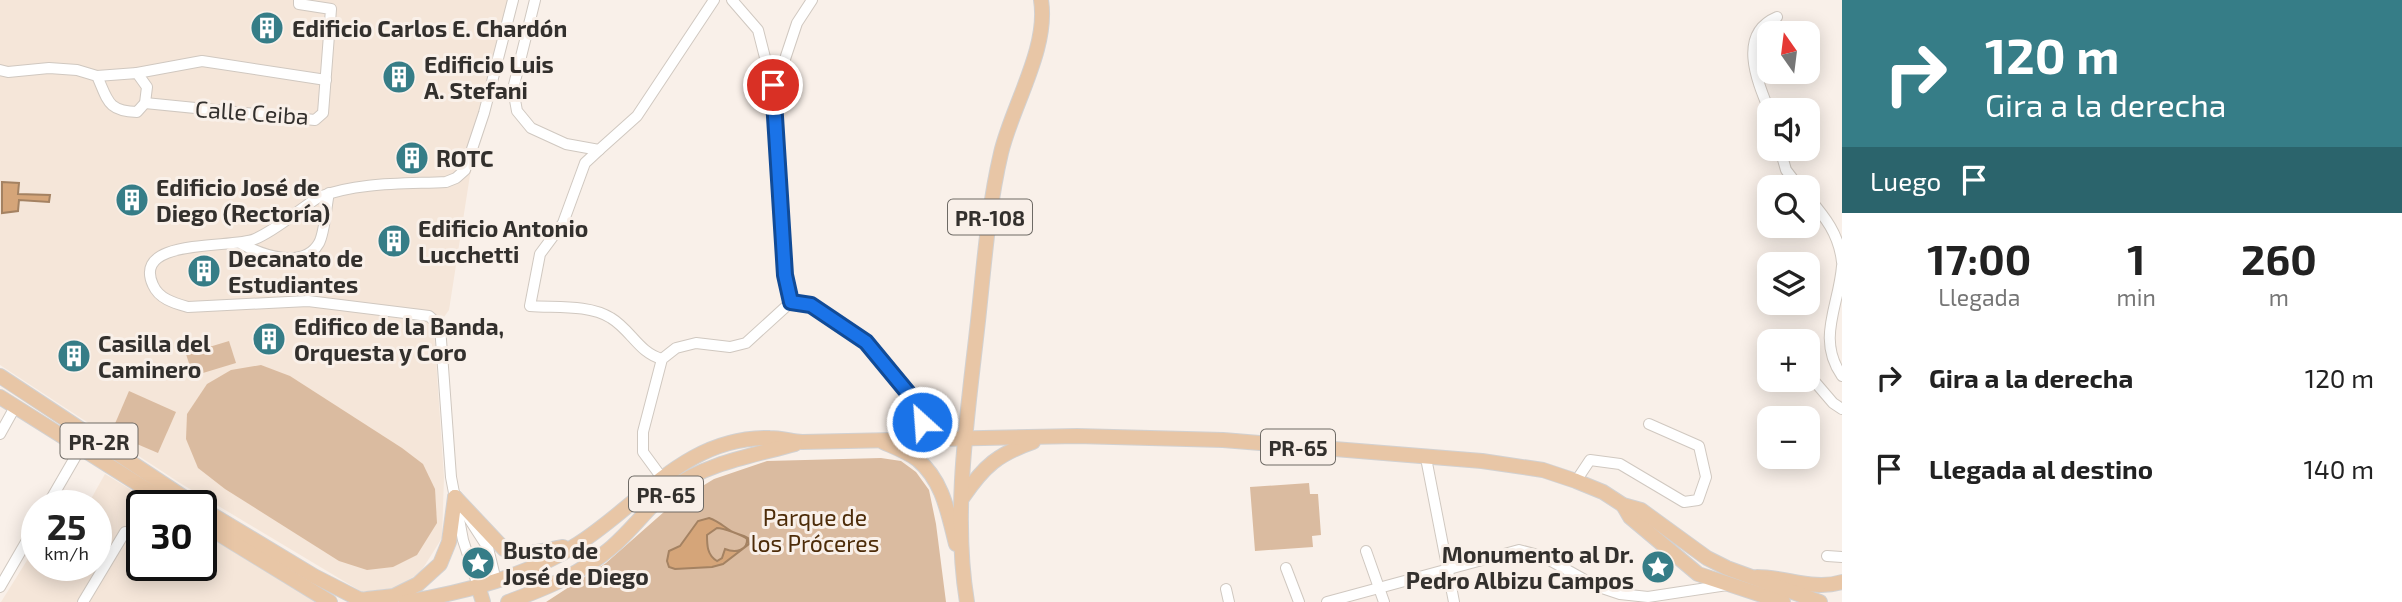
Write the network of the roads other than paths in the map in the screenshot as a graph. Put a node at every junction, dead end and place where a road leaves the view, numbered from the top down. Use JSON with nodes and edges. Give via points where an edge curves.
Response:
{"nodes":[{"id":1,"x":299,"y":0,"type":"edge"},
{"id":2,"x":513,"y":0,"type":"edge"},
{"id":3,"x":534,"y":0,"type":"edge"},
{"id":4,"x":714,"y":0,"type":"edge"},
{"id":5,"x":812,"y":0,"type":"edge"},
{"id":6,"x":1041,"y":0,"type":"edge"},
{"id":7,"x":735,"y":1,"type":"edge"},
{"id":8,"x":1777,"y":17,"type":"dead end"},
{"id":9,"x":0,"y":70,"type":"edge"},
{"id":10,"x":136,"y":73,"type":"junction"},
{"id":11,"x":97,"y":76,"type":"junction"},
{"id":12,"x":326,"y":80,"type":"junction"},
{"id":13,"x":774,"y":92,"type":"junction"},
{"id":14,"x":1764,"y":98,"type":"edge"},
{"id":15,"x":145,"y":103,"type":"junction"},
{"id":16,"x":599,"y":150,"type":"junction"},
{"id":17,"x":329,"y":193,"type":"junction"},
{"id":18,"x":1820,"y":210,"type":"edge"},
{"id":19,"x":242,"y":244,"type":"junction"},
{"id":20,"x":1842,"y":264,"type":"edge"},
{"id":21,"x":791,"y":302,"type":"junction"},
{"id":22,"x":662,"y":359,"type":"junction"},
{"id":23,"x":0,"y":376,"type":"edge"},
{"id":24,"x":1842,"y":376,"type":"edge"},
{"id":25,"x":1820,"y":388,"type":"edge"},
{"id":26,"x":0,"y":397,"type":"edge"},
{"id":27,"x":15,"y":407,"type":"junction"},
{"id":28,"x":1842,"y":409,"type":"edge"},
{"id":29,"x":1649,"y":424,"type":"dead end"},
{"id":30,"x":0,"y":433,"type":"edge"},
{"id":31,"x":89,"y":434,"type":"junction"},
{"id":32,"x":1047,"y":437,"type":"junction"},
{"id":33,"x":965,"y":439,"type":"junction"},
{"id":34,"x":926,"y":440,"type":"junction"},
{"id":35,"x":882,"y":441,"type":"junction"},
{"id":36,"x":80,"y":448,"type":"junction"},
{"id":37,"x":1426,"y":458,"type":"junction"},
{"id":38,"x":1576,"y":481,"type":"junction"},
{"id":39,"x":666,"y":484,"type":"junction"},
{"id":40,"x":56,"y":490,"type":"edge"},
{"id":41,"x":147,"y":490,"type":"edge"},
{"id":42,"x":173,"y":490,"type":"edge"},
{"id":43,"x":455,"y":497,"type":"junction"},
{"id":44,"x":963,"y":498,"type":"junction"},
{"id":45,"x":1623,"y":505,"type":"junction"},
{"id":46,"x":217,"y":518,"type":"edge"},
{"id":47,"x":125,"y":532,"type":"dead end"},
{"id":48,"x":217,"y":533,"type":"edge"},
{"id":49,"x":577,"y":544,"type":"junction"},
{"id":50,"x":21,"y":551,"type":"edge"},
{"id":51,"x":1366,"y":551,"type":"dead end"},
{"id":52,"x":1827,"y":556,"type":"dead end"},
{"id":53,"x":1842,"y":557,"type":"edge"},
{"id":54,"x":960,"y":563,"type":"junction"},
{"id":55,"x":1286,"y":568,"type":"dead end"},
{"id":56,"x":1448,"y":569,"type":"junction"},
{"id":57,"x":1747,"y":576,"type":"junction"},
{"id":58,"x":496,"y":581,"type":"junction"},
{"id":59,"x":1842,"y":582,"type":"edge"},
{"id":60,"x":552,"y":585,"type":"junction"},
{"id":61,"x":1727,"y":585,"type":"junction"},
{"id":62,"x":478,"y":586,"type":"junction"},
{"id":63,"x":0,"y":587,"type":"edge"},
{"id":64,"x":1380,"y":587,"type":"junction"},
{"id":65,"x":1226,"y":589,"type":"dead end"},
{"id":66,"x":359,"y":600,"type":"junction"},
{"id":67,"x":83,"y":602,"type":"edge"},
{"id":68,"x":330,"y":602,"type":"edge"},
{"id":69,"x":376,"y":602,"type":"edge"},
{"id":70,"x":406,"y":602,"type":"edge"},
{"id":71,"x":483,"y":602,"type":"edge"},
{"id":72,"x":500,"y":602,"type":"edge"},
{"id":73,"x":508,"y":602,"type":"edge"},
{"id":74,"x":531,"y":602,"type":"edge"},
{"id":75,"x":967,"y":602,"type":"edge"},
{"id":76,"x":1229,"y":602,"type":"edge"},
{"id":77,"x":1299,"y":602,"type":"edge"},
{"id":78,"x":1327,"y":602,"type":"edge"},
{"id":79,"x":1384,"y":602,"type":"edge"},
{"id":80,"x":1454,"y":602,"type":"edge"},
{"id":81,"x":1754,"y":602,"type":"edge"},
{"id":82,"x":1783,"y":602,"type":"edge"},
{"id":83,"x":1820,"y":602,"type":"edge"}],
"edges":[{"from":1,"to":12,"type":"street","name":"Calle Ceiba","via":[[299,4],[331,9]]},
{"from":2,"to":17,"type":"street","via":[[465,170],[446,182]]},
{"from":3,"to":16,"type":"street","via":[[513,89],[517,111],[531,128],[566,144]]},
{"from":4,"to":16,"type":"street","via":[[638,116]]},
{"from":5,"to":13,"type":"street","via":[[797,23]]},
{"from":6,"to":33,"type":"main road","number":"PR-108","via":[[1043,12],[1033,62],[1001,152]]},
{"from":7,"to":13,"type":"street","via":[[758,30]]},
{"from":8,"to":14,"type":"street","via":[[1760,29],[1753,48]]},
{"from":9,"to":11,"type":"street","name":"Calle Ceiba","via":[[49,68]]},
{"from":10,"to":11,"type":"street","name":"Calle Ceiba"},
{"from":10,"to":12,"type":"street","name":"Calle Ceiba","via":[[202,61]]},
{"from":10,"to":15,"type":"street","via":[[147,87]]},
{"from":11,"to":15,"type":"street","name":"Calle Ceiba","via":[[109,103],[120,111],[137,112]]},
{"from":12,"to":15,"type":"street","name":"Calle Ceiba","via":[[323,113],[315,120]]},
{"from":13,"to":21,"type":"street","via":[[785,275]]},
{"from":16,"to":22,"type":"street","via":[[585,163],[563,223],[540,254],[530,306],[591,310],[612,318],[649,355]]},
{"from":17,"to":19,"type":"street"},
{"from":17,"to":19,"type":"street","via":[[319,242],[309,253],[279,258]]},
{"from":18,"to":20,"type":"street","via":[[1832,228]]},
{"from":19,"to":43,"type":"street","via":[[179,248],[158,257],[150,270],[156,292],[188,307],[308,301],[429,316],[439,326]]},
{"from":20,"to":24,"type":"street","via":[[1829,343]]},
{"from":21,"to":22,"type":"street","via":[[746,343],[730,347],[696,343],[676,348]]},
{"from":21,"to":34,"type":"street","via":[[811,305],[866,342],[918,405]]},
{"from":22,"to":39,"type":"street","via":[[643,432],[643,452]]},
{"from":23,"to":31,"type":"main road","number":"PR-2R"},
{"from":25,"to":28,"type":"street"},
{"from":26,"to":27,"type":"main road","number":"PR-2R"},
{"from":27,"to":30,"type":"street"},
{"from":27,"to":36,"type":"main road","number":"PR-2R"},
{"from":29,"to":38,"type":"street","via":[[1699,446],[1706,477],[1699,500],[1684,502],[1620,464],[1590,460]]},
{"from":31,"to":36,"type":"street"},
{"from":31,"to":42,"type":"main road","number":"PR-2R"},
{"from":32,"to":33,"type":"main road","number":"PR-65"},
{"from":32,"to":37,"type":"main road","number":"PR-65","via":[[1223,440]]},
{"from":32,"to":44,"type":"main road","via":[[1009,450],[993,461]]},
{"from":33,"to":34,"type":"main road","number":"PR-65"},
{"from":33,"to":44,"type":"main road","number":"PR-108"},
{"from":34,"to":35,"type":"main road","number":"PR-65"},
{"from":35,"to":39,"type":"main road","number":"PR-65","via":[[769,438],[724,445],[683,462]]},
{"from":35,"to":54,"type":"main road","via":[[916,458],[935,478]]},
{"from":36,"to":40,"type":"street"},
{"from":36,"to":41,"type":"main road","number":"PR-2R"},
{"from":37,"to":38,"type":"main road","number":"PR-65","via":[[1494,463]]},
{"from":37,"to":56,"type":"street"},
{"from":38,"to":45,"type":"main road","number":"PR-65"},
{"from":39,"to":49,"type":"main road","number":"PR-65"},
{"from":39,"to":60,"type":"main road","number":"PR-65","via":[[604,554]]},
{"from":43,"to":49,"type":"main road","via":[[510,552],[529,554]]},
{"from":43,"to":58,"type":"street","via":[[488,548]]},
{"from":43,"to":62,"type":"street"},
{"from":43,"to":66,"type":"main road","via":[[450,542],[440,564],[418,584],[394,596]]},
{"from":44,"to":54,"type":"main road","number":"PR-108"},
{"from":45,"to":57,"type":"main road","number":"PR-65","via":[[1641,510],[1707,558]]},
{"from":45,"to":61,"type":"main road","number":"PR-65","via":[[1630,517],[1698,575]]},
{"from":46,"to":66,"type":"main road","number":"PR-2R"},
{"from":47,"to":67,"type":"street"},
{"from":48,"to":68,"type":"main road"},
{"from":49,"to":58,"type":"main road","number":"PR-65"},
{"from":50,"to":63,"type":"street"},
{"from":51,"to":64,"type":"street"},
{"from":52,"to":53,"type":"street"},
{"from":54,"to":75,"type":"main road","number":"PR-108"},
{"from":55,"to":77,"type":"street"},
{"from":56,"to":61,"type":"street","via":[[1519,550],[1542,556],[1620,594],[1648,597]]},
{"from":56,"to":64,"type":"street"},
{"from":56,"to":80,"type":"street"},
{"from":57,"to":59,"type":"main road","via":[[1818,586]]},
{"from":57,"to":83,"type":"main road","number":"PR-65"},
{"from":58,"to":62,"type":"main road","number":"PR-65"},
{"from":58,"to":72,"type":"main road"},
{"from":60,"to":73,"type":"main road","number":"PR-65"},
{"from":60,"to":74,"type":"main road"},
{"from":61,"to":81,"type":"main road","via":[[1736,596]]},
{"from":61,"to":82,"type":"main road","number":"PR-65"},
{"from":62,"to":70,"type":"main road"},
{"from":62,"to":71,"type":"main road"},
{"from":64,"to":78,"type":"street"},
{"from":64,"to":79,"type":"street"},
{"from":65,"to":76,"type":"street"},
{"from":66,"to":69,"type":"main road","number":"PR-2R"}]}
